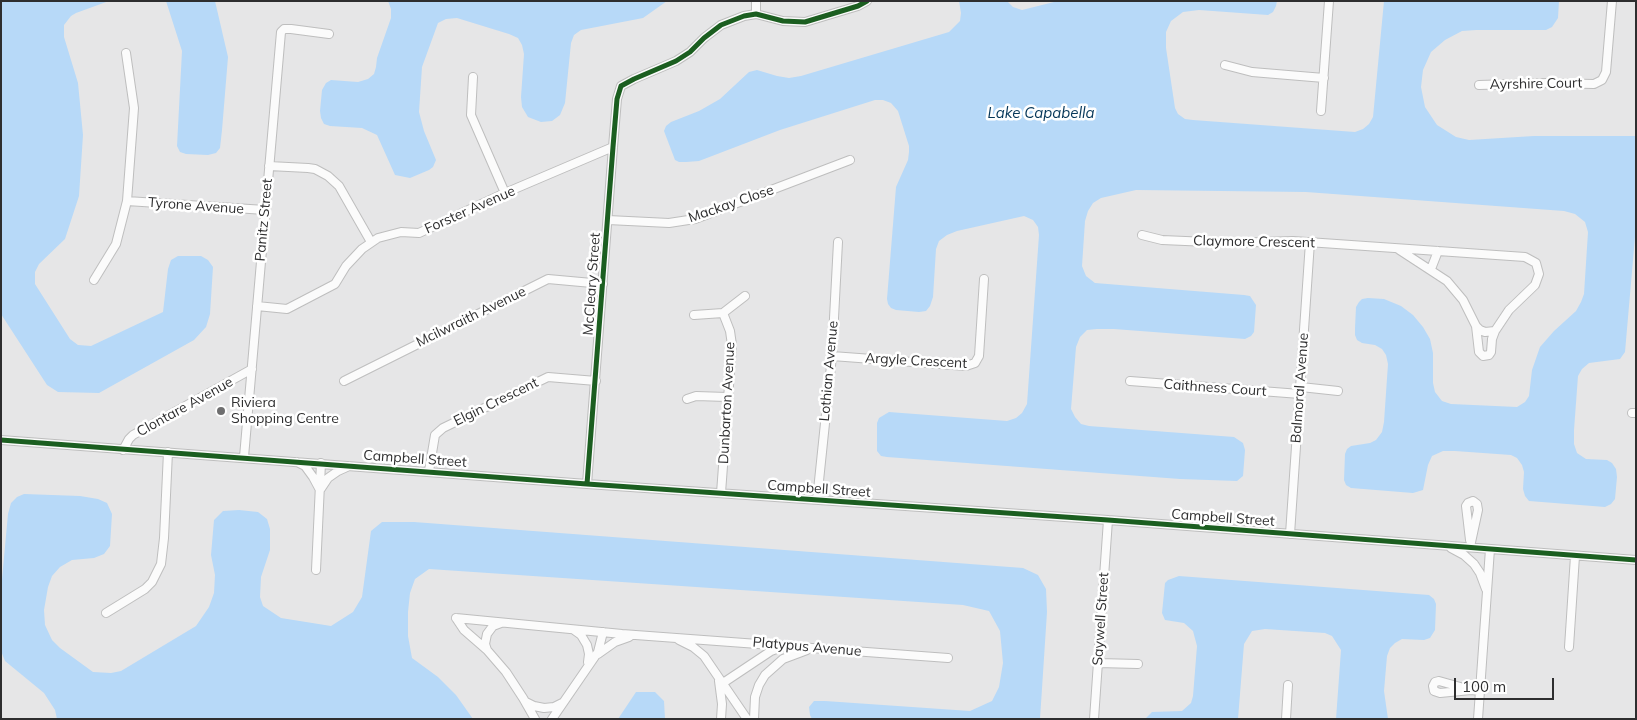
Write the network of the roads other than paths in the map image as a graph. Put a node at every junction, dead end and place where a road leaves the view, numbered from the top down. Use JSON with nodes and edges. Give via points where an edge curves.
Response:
{"nodes":[{"id":1,"x":756,"y":1,"type":"edge"},
{"id":2,"x":867,"y":1,"type":"edge"},
{"id":3,"x":1329,"y":1,"type":"edge"},
{"id":4,"x":1612,"y":1,"type":"edge"},
{"id":5,"x":756,"y":14,"type":"junction"},
{"id":6,"x":329,"y":34,"type":"dead end"},
{"id":7,"x":126,"y":53,"type":"dead end"},
{"id":8,"x":1225,"y":65,"type":"dead end"},
{"id":9,"x":473,"y":77,"type":"dead end"},
{"id":10,"x":1324,"y":78,"type":"junction"},
{"id":11,"x":1479,"y":85,"type":"dead end"},
{"id":12,"x":1321,"y":111,"type":"dead end"},
{"id":13,"x":613,"y":147,"type":"junction"},
{"id":14,"x":850,"y":160,"type":"dead end"},
{"id":15,"x":269,"y":166,"type":"junction"},
{"id":16,"x":505,"y":193,"type":"junction"},
{"id":17,"x":128,"y":201,"type":"junction"},
{"id":18,"x":265,"y":210,"type":"junction"},
{"id":19,"x":608,"y":220,"type":"junction"},
{"id":20,"x":1142,"y":235,"type":"dead end"},
{"id":21,"x":371,"y":242,"type":"junction"},
{"id":22,"x":838,"y":242,"type":"dead end"},
{"id":23,"x":1310,"y":242,"type":"junction"},
{"id":24,"x":1398,"y":249,"type":"junction"},
{"id":25,"x":1438,"y":251,"type":"junction"},
{"id":26,"x":1431,"y":269,"type":"junction"},
{"id":27,"x":94,"y":280,"type":"dead end"},
{"id":28,"x":984,"y":280,"type":"dead end"},
{"id":29,"x":603,"y":284,"type":"junction"},
{"id":30,"x":745,"y":296,"type":"dead end"},
{"id":31,"x":257,"y":306,"type":"junction"},
{"id":32,"x":723,"y":313,"type":"junction"},
{"id":33,"x":694,"y":315,"type":"dead end"},
{"id":34,"x":1476,"y":326,"type":"junction"},
{"id":35,"x":1495,"y":331,"type":"junction"},
{"id":36,"x":832,"y":356,"type":"junction"},
{"id":37,"x":252,"y":369,"type":"junction"},
{"id":38,"x":344,"y":381,"type":"dead end"},
{"id":39,"x":596,"y":381,"type":"junction"},
{"id":40,"x":1130,"y":381,"type":"dead end"},
{"id":41,"x":1300,"y":391,"type":"junction"},
{"id":42,"x":1338,"y":391,"type":"dead end"},
{"id":43,"x":727,"y":397,"type":"junction"},
{"id":44,"x":687,"y":399,"type":"dead end"},
{"id":45,"x":1,"y":440,"type":"edge"},
{"id":46,"x":123,"y":450,"type":"junction"},
{"id":47,"x":168,"y":452,"type":"junction"},
{"id":48,"x":244,"y":457,"type":"junction"},
{"id":49,"x":296,"y":461,"type":"junction"},
{"id":50,"x":321,"y":463,"type":"junction"},
{"id":51,"x":351,"y":466,"type":"junction"},
{"id":52,"x":429,"y":472,"type":"junction"},
{"id":53,"x":587,"y":484,"type":"junction"},
{"id":54,"x":320,"y":490,"type":"junction"},
{"id":55,"x":721,"y":493,"type":"junction"},
{"id":56,"x":818,"y":500,"type":"junction"},
{"id":57,"x":1108,"y":520,"type":"junction"},
{"id":58,"x":1290,"y":534,"type":"junction"},
{"id":59,"x":1447,"y":546,"type":"junction"},
{"id":60,"x":1490,"y":549,"type":"junction"},
{"id":61,"x":1575,"y":556,"type":"junction"},
{"id":62,"x":1636,"y":560,"type":"edge"},
{"id":63,"x":316,"y":570,"type":"dead end"},
{"id":64,"x":1487,"y":596,"type":"junction"},
{"id":65,"x":106,"y":613,"type":"dead end"},
{"id":66,"x":503,"y":623,"type":"junction"},
{"id":67,"x":567,"y":628,"type":"junction"},
{"id":68,"x":603,"y":632,"type":"junction"},
{"id":69,"x":638,"y":635,"type":"junction"},
{"id":70,"x":665,"y":637,"type":"junction"},
{"id":71,"x":788,"y":646,"type":"junction"},
{"id":72,"x":1569,"y":647,"type":"dead end"},
{"id":73,"x":816,"y":648,"type":"junction"},
{"id":74,"x":487,"y":650,"type":"junction"},
{"id":75,"x":593,"y":658,"type":"junction"},
{"id":76,"x":948,"y":658,"type":"dead end"},
{"id":77,"x":1098,"y":663,"type":"junction"},
{"id":78,"x":1138,"y":664,"type":"dead end"},
{"id":79,"x":586,"y":669,"type":"junction"},
{"id":80,"x":721,"y":684,"type":"junction"},
{"id":81,"x":1288,"y":685,"type":"dead end"},
{"id":82,"x":1471,"y":690,"type":"dead end"},
{"id":83,"x":1480,"y":691,"type":"junction"},
{"id":84,"x":525,"y":700,"type":"junction"},
{"id":85,"x":565,"y":700,"type":"junction"},
{"id":86,"x":754,"y":716,"type":"edge"},
{"id":87,"x":535,"y":719,"type":"edge"},
{"id":88,"x":552,"y":719,"type":"edge"},
{"id":89,"x":721,"y":719,"type":"edge"},
{"id":90,"x":746,"y":719,"type":"edge"},
{"id":91,"x":1094,"y":719,"type":"edge"},
{"id":92,"x":1286,"y":719,"type":"edge"},
{"id":93,"x":1478,"y":719,"type":"edge"}],
"edges":[{"from":1,"to":5,"type":"street"},
{"from":2,"to":5,"type":"street","via":[[805,22],[783,21]]},
{"from":3,"to":10,"type":"street"},
{"from":4,"to":11,"type":"street","name":"Ayrshire Court","via":[[1606,72],[1602,80],[1594,84]]},
{"from":5,"to":13,"type":"street","name":"McCleary Street","via":[[721,25],[676,61],[621,86]]},
{"from":6,"to":15,"type":"street","name":"Panitz Street","via":[[292,29],[281,32]]},
{"from":7,"to":17,"type":"street","via":[[134,108]]},
{"from":8,"to":10,"type":"street","via":[[1252,72]]},
{"from":9,"to":16,"type":"street","via":[[471,115]]},
{"from":10,"to":12,"type":"street"},
{"from":13,"to":16,"type":"street","name":"Forster Avenue"},
{"from":13,"to":19,"type":"street","name":"McCleary Street"},
{"from":14,"to":19,"type":"street","name":"Mackay Close","via":[[695,219],[669,223]]},
{"from":15,"to":18,"type":"street","name":"Panitz Street"},
{"from":15,"to":21,"type":"street","via":[[315,169],[328,176],[339,186]]},
{"from":16,"to":21,"type":"street","name":"Forster Avenue","via":[[419,233],[401,232]]},
{"from":17,"to":18,"type":"street","name":"Tyrone Avenue"},
{"from":17,"to":27,"type":"street","via":[[116,244]]},
{"from":18,"to":31,"type":"street","name":"Panitz Street"},
{"from":19,"to":29,"type":"street","name":"McCleary Street"},
{"from":20,"to":23,"type":"street","name":"Claymore Crescent","via":[[1162,240],[1232,243]]},
{"from":21,"to":31,"type":"street","name":"Forster Avenue","via":[[346,266],[334,284],[287,309]]},
{"from":22,"to":36,"type":"street","name":"Lothian Avenue"},
{"from":23,"to":24,"type":"street","name":"Claymore Crescent"},
{"from":23,"to":41,"type":"street","name":"Balmoral Avenue"},
{"from":24,"to":25,"type":"street","name":"Claymore Crescent"},
{"from":24,"to":26,"type":"street","name":"Claymore Crescent"},
{"from":25,"to":26,"type":"street"},
{"from":25,"to":35,"type":"street","name":"Claymore Crescent","via":[[1525,257],[1536,263],[1539,274],[1535,285],[1509,310]]},
{"from":26,"to":34,"type":"street","name":"Claymore Crescent","via":[[1447,281],[1463,300]]},
{"from":28,"to":36,"type":"street","name":"Argyle Crescent","via":[[979,356],[975,363],[966,366]]},
{"from":29,"to":38,"type":"street","name":"Mcilwraith Avenue","via":[[548,279]]},
{"from":29,"to":39,"type":"street","name":"McCleary Street"},
{"from":30,"to":32,"type":"street"},
{"from":31,"to":37,"type":"street","name":"Panitz Street"},
{"from":32,"to":33,"type":"street"},
{"from":32,"to":43,"type":"street","name":"Dunbarton Avenue","via":[[732,346]]},
{"from":34,"to":35,"type":"street","via":[[1485,332]]},
{"from":34,"to":35,"type":"street","name":"Claymore Crescent","via":[[1479,352],[1483,356],[1491,352]]},
{"from":36,"to":56,"type":"street","name":"Lothian Avenue"},
{"from":37,"to":46,"type":"street","name":"Clontare Avenue","via":[[133,435]]},
{"from":37,"to":48,"type":"street","name":"Panitz Street"},
{"from":39,"to":52,"type":"street","name":"Elgin Crescent","via":[[548,377],[444,428],[435,435]]},
{"from":39,"to":53,"type":"street","name":"McCleary Street"},
{"from":40,"to":41,"type":"street","name":"Caithness Court"},
{"from":41,"to":42,"type":"street","name":"Caithness Court"},
{"from":41,"to":58,"type":"street","name":"Balmoral Avenue"},
{"from":43,"to":44,"type":"street","via":[[696,396]]},
{"from":43,"to":55,"type":"street","name":"Dunbarton Avenue"},
{"from":45,"to":46,"type":"street","name":"Campbell Street"},
{"from":46,"to":47,"type":"street","name":"Campbell Street"},
{"from":47,"to":48,"type":"street","name":"Campbell Street"},
{"from":47,"to":65,"type":"street","via":[[162,554],[157,573],[144,589]]},
{"from":48,"to":49,"type":"street","name":"Campbell Street"},
{"from":49,"to":50,"type":"street","name":"Campbell Street"},
{"from":49,"to":54,"type":"street","via":[[305,466]]},
{"from":50,"to":51,"type":"street","name":"Campbell Street"},
{"from":50,"to":54,"type":"street"},
{"from":51,"to":52,"type":"street","name":"Campbell Street"},
{"from":51,"to":54,"type":"street","via":[[328,478]]},
{"from":52,"to":53,"type":"street","name":"Campbell Street"},
{"from":53,"to":55,"type":"street","name":"Campbell Street"},
{"from":54,"to":63,"type":"street"},
{"from":55,"to":56,"type":"street","name":"Campbell Street"},
{"from":56,"to":57,"type":"street","name":"Campbell Street"},
{"from":57,"to":58,"type":"street","name":"Campbell Street"},
{"from":57,"to":77,"type":"street","name":"Saywell Street"},
{"from":58,"to":59,"type":"street","name":"Campbell Street"},
{"from":59,"to":60,"type":"street","name":"Campbell Street","via":[[1470,544]]},
{"from":59,"to":64,"type":"street","via":[[1464,555],[1475,566]]},
{"from":60,"to":61,"type":"street","name":"Campbell Street"},
{"from":60,"to":64,"type":"street"},
{"from":61,"to":62,"type":"street","name":"Campbell Street"},
{"from":61,"to":72,"type":"street"},
{"from":64,"to":83,"type":"street"},
{"from":66,"to":67,"type":"street","name":"Platypus Avenue"},
{"from":66,"to":74,"type":"street","via":[[493,626],[488,632]]},
{"from":66,"to":74,"type":"street","name":"Platypus Avenue","via":[[456,618],[466,632]]},
{"from":67,"to":68,"type":"street","name":"Platypus Avenue"},
{"from":67,"to":79,"type":"street","via":[[579,633],[588,645]]},
{"from":68,"to":69,"type":"street","name":"Platypus Avenue"},
{"from":68,"to":75,"type":"street"},
{"from":69,"to":70,"type":"street","name":"Platypus Avenue"},
{"from":69,"to":75,"type":"street","via":[[615,642]]},
{"from":70,"to":71,"type":"street","name":"Platypus Avenue"},
{"from":70,"to":80,"type":"street","name":"Platypus Avenue","via":[[683,641],[698,650]]},
{"from":71,"to":73,"type":"street","name":"Platypus Avenue"},
{"from":71,"to":80,"type":"street","via":[[771,651]]},
{"from":73,"to":76,"type":"street","name":"Platypus Avenue"},
{"from":73,"to":86,"type":"street","via":[[793,654],[770,668],[757,689]]},
{"from":74,"to":84,"type":"street"},
{"from":75,"to":79,"type":"street"},
{"from":77,"to":78,"type":"street"},
{"from":77,"to":91,"type":"street","name":"Saywell Street"},
{"from":79,"to":85,"type":"street"},
{"from":80,"to":89,"type":"street"},
{"from":80,"to":90,"type":"street"},
{"from":81,"to":92,"type":"street"},
{"from":82,"to":83,"type":"street"},
{"from":83,"to":93,"type":"street"},
{"from":84,"to":85,"type":"street","via":[[545,708]]},
{"from":84,"to":87,"type":"street"},
{"from":85,"to":88,"type":"street"},
{"from":86,"to":90,"type":"street"}]}
